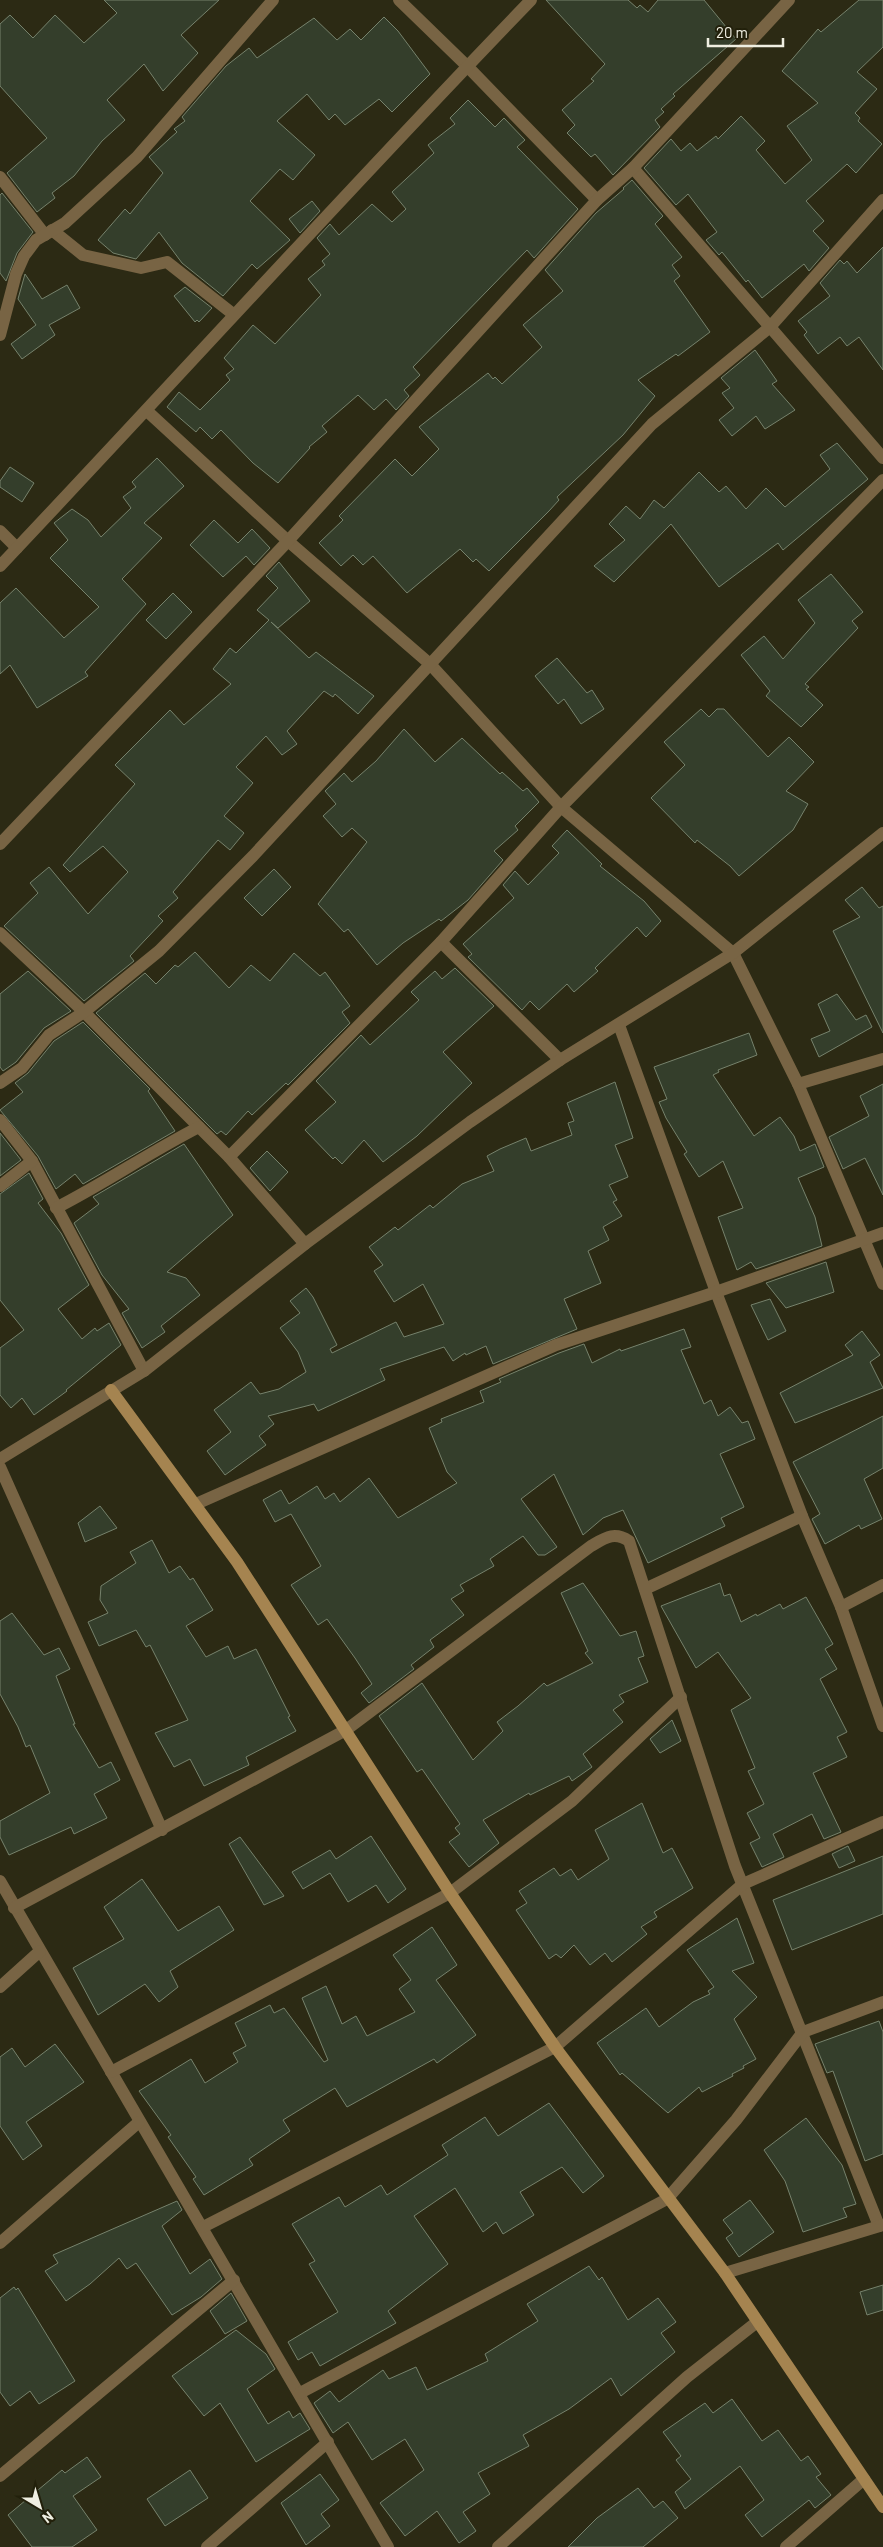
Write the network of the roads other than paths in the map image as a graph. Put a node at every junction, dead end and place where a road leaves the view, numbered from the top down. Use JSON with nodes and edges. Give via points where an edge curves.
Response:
{"nodes":[{"id":1,"x":273,"y":0,"type":"edge"},
{"id":2,"x":399,"y":0,"type":"edge"},
{"id":3,"x":531,"y":0,"type":"edge"},
{"id":4,"x":789,"y":0,"type":"edge"},
{"id":5,"x":467,"y":66,"type":"junction"},
{"id":6,"x":633,"y":168,"type":"junction"},
{"id":7,"x":0,"y":177,"type":"edge"},
{"id":8,"x":597,"y":200,"type":"junction"},
{"id":9,"x":883,"y":200,"type":"edge"},
{"id":10,"x":49,"y":232,"type":"junction"},
{"id":11,"x":233,"y":314,"type":"junction"},
{"id":12,"x":770,"y":327,"type":"junction"},
{"id":13,"x":0,"y":335,"type":"edge"},
{"id":14,"x":147,"y":411,"type":"junction"},
{"id":15,"x":883,"y":458,"type":"edge"},
{"id":16,"x":883,"y":480,"type":"edge"},
{"id":17,"x":0,"y":531,"type":"edge"},
{"id":18,"x":288,"y":542,"type":"junction"},
{"id":19,"x":17,"y":548,"type":"junction"},
{"id":20,"x":0,"y":566,"type":"edge"},
{"id":21,"x":430,"y":664,"type":"junction"},
{"id":22,"x":561,"y":807,"type":"junction"},
{"id":23,"x":883,"y":833,"type":"edge"},
{"id":24,"x":0,"y":844,"type":"edge"},
{"id":25,"x":0,"y":933,"type":"edge"},
{"id":26,"x":442,"y":942,"type":"junction"},
{"id":27,"x":733,"y":953,"type":"junction"},
{"id":28,"x":84,"y":1012,"type":"junction"},
{"id":29,"x":619,"y":1025,"type":"junction"},
{"id":30,"x":883,"y":1059,"type":"edge"},
{"id":31,"x":560,"y":1060,"type":"junction"},
{"id":32,"x":0,"y":1083,"type":"edge"},
{"id":33,"x":798,"y":1084,"type":"junction"},
{"id":34,"x":0,"y":1120,"type":"edge"},
{"id":35,"x":198,"y":1127,"type":"junction"},
{"id":36,"x":229,"y":1157,"type":"junction"},
{"id":37,"x":32,"y":1161,"type":"junction"},
{"id":38,"x":0,"y":1186,"type":"edge"},
{"id":39,"x":56,"y":1208,"type":"junction"},
{"id":40,"x":883,"y":1232,"type":"edge"},
{"id":41,"x":863,"y":1238,"type":"junction"},
{"id":42,"x":305,"y":1244,"type":"junction"},
{"id":43,"x":883,"y":1284,"type":"edge"},
{"id":44,"x":716,"y":1292,"type":"junction"},
{"id":45,"x":144,"y":1371,"type":"junction"},
{"id":46,"x":111,"y":1390,"type":"junction"},
{"id":47,"x":0,"y":1459,"type":"edge"},
{"id":48,"x":0,"y":1467,"type":"edge"},
{"id":49,"x":196,"y":1504,"type":"junction"},
{"id":50,"x":802,"y":1516,"type":"junction"},
{"id":51,"x":883,"y":1585,"type":"edge"},
{"id":52,"x":645,"y":1589,"type":"junction"},
{"id":53,"x":841,"y":1607,"type":"junction"},
{"id":54,"x":681,"y":1697,"type":"junction"},
{"id":55,"x":883,"y":1726,"type":"edge"},
{"id":56,"x":346,"y":1730,"type":"junction"},
{"id":57,"x":883,"y":1822,"type":"edge"},
{"id":58,"x":162,"y":1830,"type":"junction"},
{"id":59,"x":0,"y":1881,"type":"edge"},
{"id":60,"x":743,"y":1884,"type":"junction"},
{"id":61,"x":450,"y":1893,"type":"junction"},
{"id":62,"x":14,"y":1908,"type":"junction"},
{"id":63,"x":40,"y":1951,"type":"junction"},
{"id":64,"x":0,"y":1986,"type":"edge"},
{"id":65,"x":883,"y":2002,"type":"edge"},
{"id":66,"x":804,"y":2032,"type":"junction"},
{"id":67,"x":555,"y":2048,"type":"junction"},
{"id":68,"x":111,"y":2072,"type":"junction"},
{"id":69,"x":139,"y":2122,"type":"junction"},
{"id":70,"x":667,"y":2199,"type":"junction"},
{"id":71,"x":881,"y":2225,"type":"edge"},
{"id":72,"x":203,"y":2227,"type":"junction"},
{"id":73,"x":0,"y":2243,"type":"edge"},
{"id":74,"x":725,"y":2274,"type":"junction"},
{"id":75,"x":234,"y":2280,"type":"junction"},
{"id":76,"x":757,"y":2322,"type":"junction"},
{"id":77,"x":300,"y":2393,"type":"junction"},
{"id":78,"x":328,"y":2442,"type":"junction"},
{"id":79,"x":0,"y":2476,"type":"edge"},
{"id":80,"x":864,"y":2479,"type":"junction"},
{"id":81,"x":883,"y":2507,"type":"edge"},
{"id":82,"x":207,"y":2547,"type":"edge"},
{"id":83,"x":388,"y":2547,"type":"edge"},
{"id":84,"x":498,"y":2547,"type":"edge"},
{"id":85,"x":786,"y":2547,"type":"edge"}],
"edges":[{"from":1,"to":10,"type":"street","via":[[137,157],[65,223]]},
{"from":2,"to":5,"type":"street"},
{"from":3,"to":5,"type":"street"},
{"from":4,"to":6,"type":"street"},
{"from":5,"to":8,"type":"street"},
{"from":5,"to":11,"type":"street"},
{"from":6,"to":8,"type":"street"},
{"from":6,"to":12,"type":"street"},
{"from":7,"to":10,"type":"street"},
{"from":8,"to":18,"type":"street"},
{"from":9,"to":12,"type":"street"},
{"from":10,"to":11,"type":"street","via":[[83,255],[142,268],[167,262]]},
{"from":10,"to":13,"type":"street","via":[[36,240],[24,256]]},
{"from":11,"to":14,"type":"street"},
{"from":12,"to":15,"type":"street"},
{"from":12,"to":21,"type":"street","via":[[652,424]]},
{"from":14,"to":18,"type":"street"},
{"from":14,"to":19,"type":"street"},
{"from":16,"to":22,"type":"street"},
{"from":17,"to":19,"type":"street"},
{"from":18,"to":21,"type":"street"},
{"from":18,"to":24,"type":"street"},
{"from":19,"to":20,"type":"street"},
{"from":21,"to":22,"type":"street"},
{"from":21,"to":28,"type":"street","via":[[253,856],[166,944]]},
{"from":22,"to":26,"type":"street"},
{"from":22,"to":27,"type":"street"},
{"from":23,"to":27,"type":"street"},
{"from":25,"to":28,"type":"street"},
{"from":26,"to":31,"type":"street"},
{"from":26,"to":36,"type":"street"},
{"from":27,"to":29,"type":"street"},
{"from":27,"to":33,"type":"street"},
{"from":28,"to":32,"type":"street","via":[[49,1035],[22,1068]]},
{"from":28,"to":35,"type":"street"},
{"from":29,"to":31,"type":"street"},
{"from":29,"to":44,"type":"street"},
{"from":30,"to":33,"type":"street"},
{"from":31,"to":42,"type":"street"},
{"from":33,"to":41,"type":"street"},
{"from":34,"to":37,"type":"street"},
{"from":35,"to":36,"type":"street"},
{"from":35,"to":39,"type":"street"},
{"from":36,"to":42,"type":"street"},
{"from":37,"to":38,"type":"street"},
{"from":37,"to":39,"type":"street"},
{"from":39,"to":45,"type":"street"},
{"from":40,"to":41,"type":"street"},
{"from":41,"to":43,"type":"street"},
{"from":41,"to":44,"type":"street"},
{"from":42,"to":45,"type":"street"},
{"from":44,"to":49,"type":"street","via":[[556,1345]]},
{"from":44,"to":50,"type":"street"},
{"from":45,"to":46,"type":"street"},
{"from":46,"to":47,"type":"street"},
{"from":46,"to":49,"type":"street"},
{"from":48,"to":58,"type":"street"},
{"from":49,"to":56,"type":"street"},
{"from":50,"to":52,"type":"street"},
{"from":50,"to":53,"type":"street"},
{"from":51,"to":53,"type":"street"},
{"from":52,"to":54,"type":"street"},
{"from":52,"to":56,"type":"street","via":[[629,1541],[622,1536],[609,1535]]},
{"from":53,"to":55,"type":"street"},
{"from":54,"to":60,"type":"street"},
{"from":54,"to":61,"type":"street","via":[[572,1801]]},
{"from":56,"to":58,"type":"street"},
{"from":56,"to":61,"type":"street"},
{"from":57,"to":60,"type":"street"},
{"from":58,"to":62,"type":"street"},
{"from":59,"to":62,"type":"street"},
{"from":60,"to":66,"type":"street"},
{"from":60,"to":67,"type":"street"},
{"from":61,"to":67,"type":"street"},
{"from":61,"to":68,"type":"street"},
{"from":62,"to":63,"type":"street"},
{"from":63,"to":64,"type":"street"},
{"from":63,"to":68,"type":"street"},
{"from":65,"to":66,"type":"street"},
{"from":66,"to":70,"type":"street","via":[[736,2120]]},
{"from":66,"to":71,"type":"street"},
{"from":67,"to":70,"type":"street"},
{"from":67,"to":72,"type":"street"},
{"from":68,"to":69,"type":"street"},
{"from":69,"to":72,"type":"street"},
{"from":69,"to":73,"type":"street"},
{"from":70,"to":74,"type":"street"},
{"from":70,"to":77,"type":"street"},
{"from":71,"to":74,"type":"street"},
{"from":72,"to":75,"type":"street"},
{"from":74,"to":76,"type":"street"},
{"from":75,"to":77,"type":"street"},
{"from":75,"to":79,"type":"street"},
{"from":76,"to":80,"type":"street"},
{"from":76,"to":84,"type":"street","via":[[687,2377]]},
{"from":77,"to":78,"type":"street"},
{"from":78,"to":82,"type":"street"},
{"from":78,"to":83,"type":"street"},
{"from":80,"to":81,"type":"street"},
{"from":80,"to":85,"type":"street"}]}
